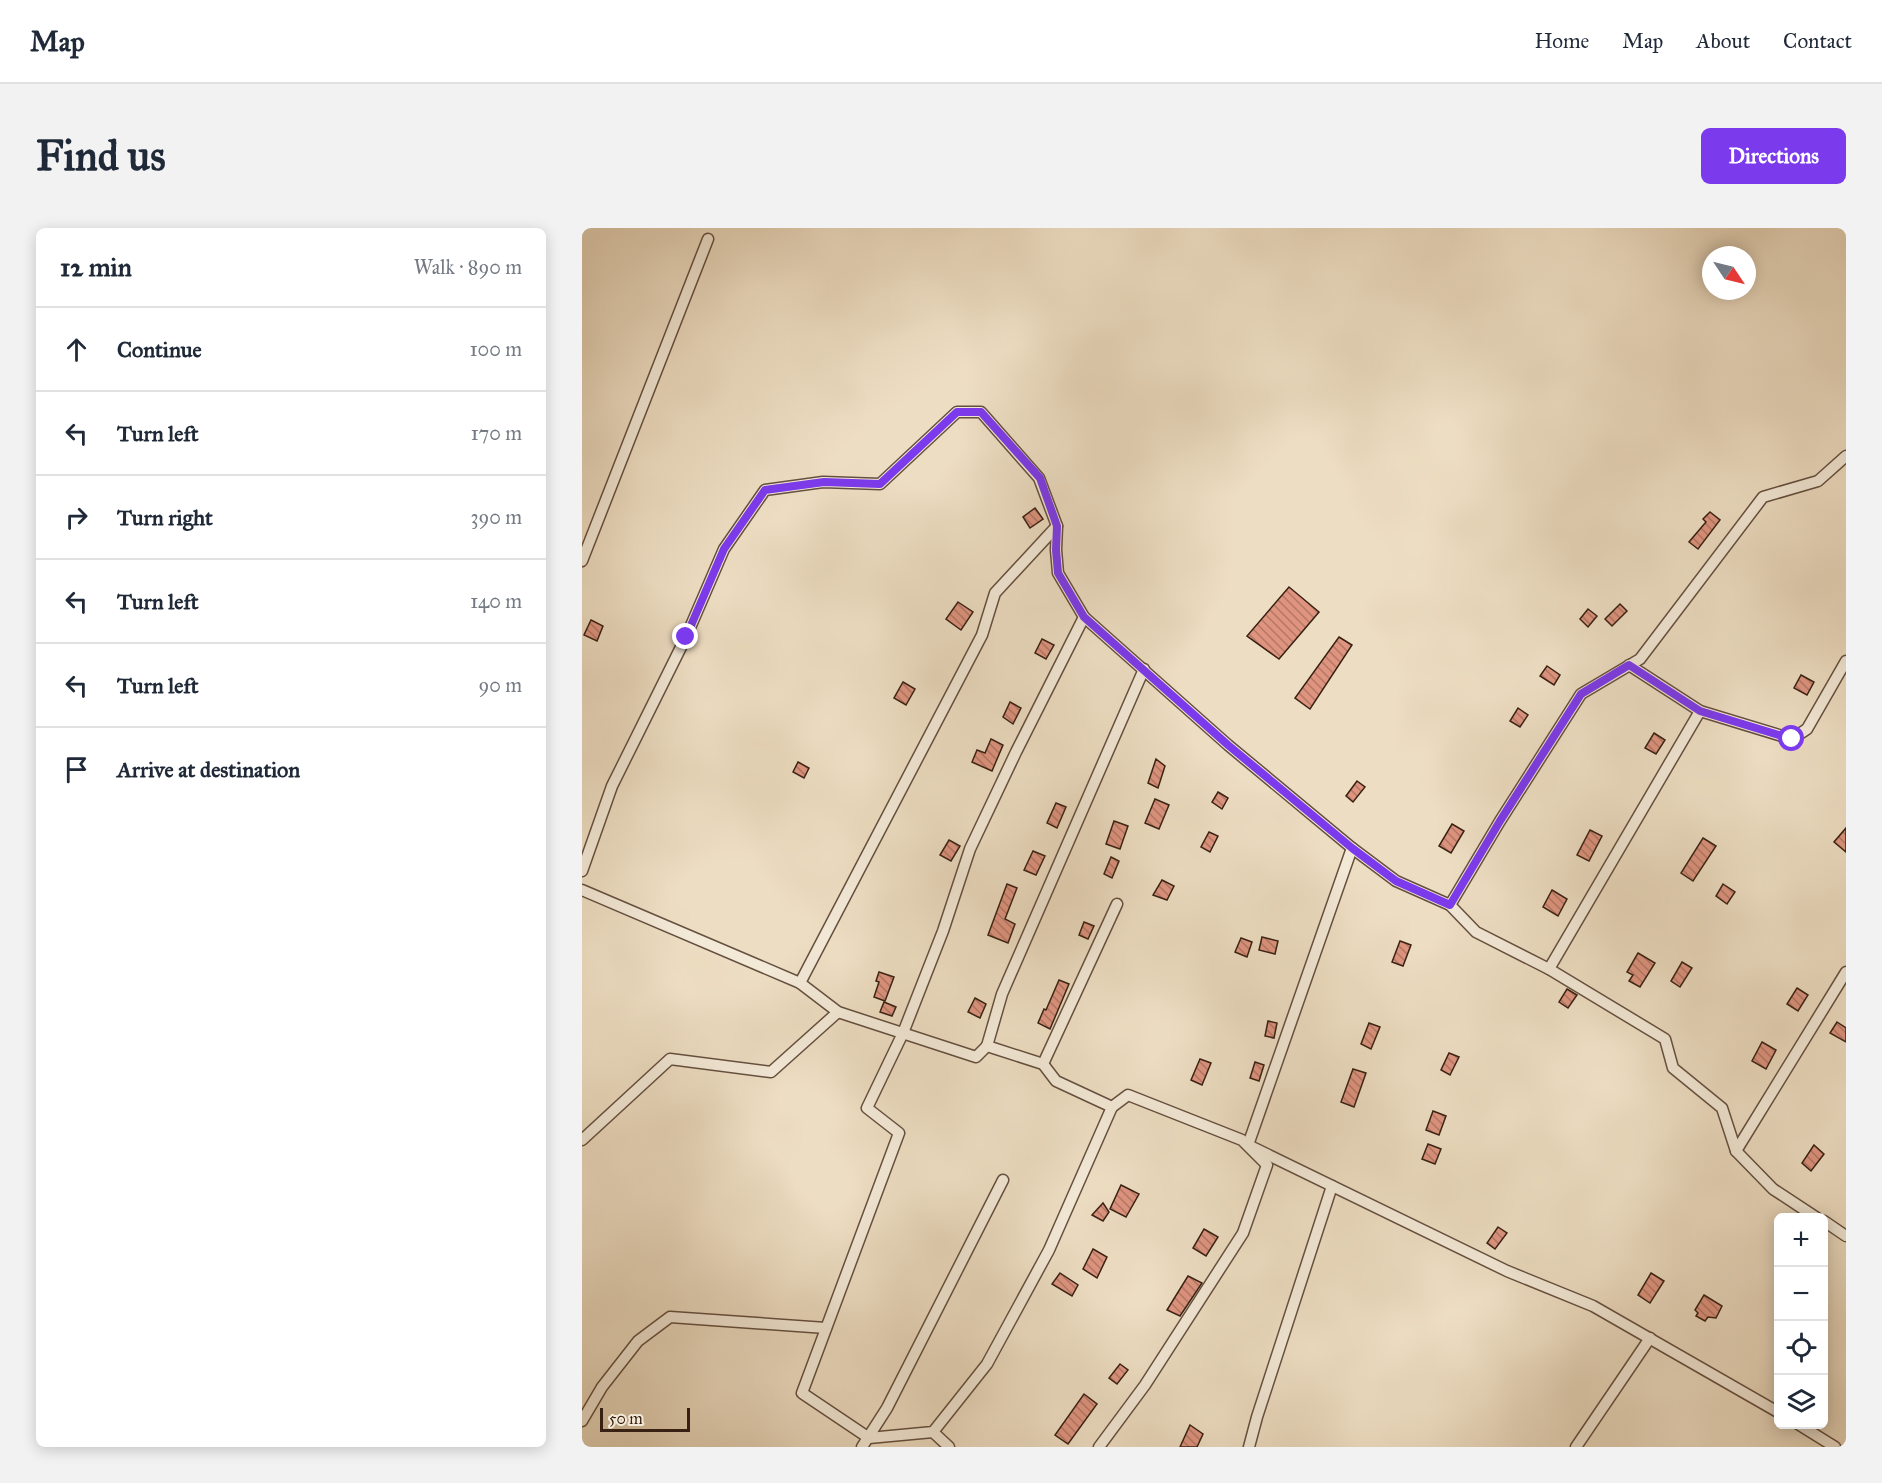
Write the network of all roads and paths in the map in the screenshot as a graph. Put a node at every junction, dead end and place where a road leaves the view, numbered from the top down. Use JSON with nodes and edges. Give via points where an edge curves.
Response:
{"nodes":[{"id":1,"x":708,"y":239,"type":"dead end"},
{"id":2,"x":1846,"y":456,"type":"edge"},
{"id":3,"x":1057,"y":526,"type":"junction"},
{"id":4,"x":582,"y":561,"type":"edge"},
{"id":5,"x":1084,"y":617,"type":"junction"},
{"id":6,"x":1846,"y":661,"type":"edge"},
{"id":7,"x":1629,"y":665,"type":"junction"},
{"id":8,"x":1144,"y":669,"type":"junction"},
{"id":9,"x":1700,"y":711,"type":"junction"},
{"id":10,"x":1352,"y":848,"type":"junction"},
{"id":11,"x":582,"y":871,"type":"edge"},
{"id":12,"x":582,"y":890,"type":"edge"},
{"id":13,"x":1118,"y":904,"type":"dead end"},
{"id":14,"x":1450,"y":905,"type":"junction"},
{"id":15,"x":1549,"y":969,"type":"junction"},
{"id":16,"x":1846,"y":972,"type":"edge"},
{"id":17,"x":800,"y":983,"type":"junction"},
{"id":18,"x":838,"y":1012,"type":"junction"},
{"id":19,"x":903,"y":1033,"type":"junction"},
{"id":20,"x":987,"y":1046,"type":"junction"},
{"id":21,"x":1043,"y":1064,"type":"junction"},
{"id":22,"x":1112,"y":1107,"type":"junction"},
{"id":23,"x":582,"y":1140,"type":"edge"},
{"id":24,"x":1248,"y":1145,"type":"junction"},
{"id":25,"x":1736,"y":1151,"type":"junction"},
{"id":26,"x":1003,"y":1180,"type":"dead end"},
{"id":27,"x":1332,"y":1186,"type":"junction"},
{"id":28,"x":1809,"y":1213,"type":"edge"},
{"id":29,"x":1828,"y":1224,"type":"edge"},
{"id":30,"x":1846,"y":1236,"type":"edge"},
{"id":31,"x":826,"y":1328,"type":"junction"},
{"id":32,"x":1650,"y":1338,"type":"junction"},
{"id":33,"x":1774,"y":1409,"type":"edge"},
{"id":34,"x":582,"y":1421,"type":"edge"},
{"id":35,"x":1805,"y":1429,"type":"edge"},
{"id":36,"x":933,"y":1432,"type":"junction"},
{"id":37,"x":866,"y":1442,"type":"edge"},
{"id":38,"x":949,"y":1447,"type":"edge"},
{"id":39,"x":1099,"y":1447,"type":"edge"},
{"id":40,"x":1249,"y":1447,"type":"edge"},
{"id":41,"x":1575,"y":1447,"type":"edge"},
{"id":42,"x":1835,"y":1447,"type":"edge"}],
"edges":[{"from":1,"to":4,"type":"street"},
{"from":2,"to":7,"type":"street","via":[[1818,481],[1763,497],[1640,659]]},
{"from":3,"to":5,"type":"street","via":[[1058,573]]},
{"from":3,"to":11,"type":"street","via":[[1040,478],[981,412],[957,412],[880,484],[824,482],[765,490],[724,549],[686,637],[612,786]]},
{"from":3,"to":17,"type":"street","via":[[995,593],[982,635]]},
{"from":5,"to":8,"type":"street"},
{"from":5,"to":19,"type":"street","via":[[970,849]]},
{"from":6,"to":9,"type":"street","via":[[1808,729],[1792,739]]},
{"from":7,"to":9,"type":"street"},
{"from":7,"to":14,"type":"street","via":[[1581,694]]},
{"from":8,"to":10,"type":"street"},
{"from":8,"to":20,"type":"street","via":[[1002,994]]},
{"from":9,"to":15,"type":"street"},
{"from":10,"to":14,"type":"street","via":[[1396,881]]},
{"from":10,"to":24,"type":"street"},
{"from":12,"to":17,"type":"street"},
{"from":13,"to":21,"type":"street"},
{"from":14,"to":15,"type":"street","via":[[1476,932]]},
{"from":15,"to":25,"type":"street","via":[[1665,1039],[1673,1068],[1722,1108]]},
{"from":16,"to":25,"type":"street"},
{"from":17,"to":18,"type":"street"},
{"from":18,"to":19,"type":"street"},
{"from":18,"to":23,"type":"street","via":[[771,1072],[670,1059]]},
{"from":19,"to":20,"type":"street","via":[[976,1057]]},
{"from":19,"to":31,"type":"street","via":[[867,1108],[899,1133]]},
{"from":20,"to":21,"type":"street"},
{"from":21,"to":22,"type":"street","via":[[1056,1082]]},
{"from":22,"to":24,"type":"street","via":[[1128,1095]]},
{"from":22,"to":36,"type":"street","via":[[1049,1250],[993,1354]]},
{"from":24,"to":27,"type":"street"},
{"from":24,"to":39,"type":"street","via":[[1267,1165],[1243,1233],[1145,1385]]},
{"from":25,"to":28,"type":"street","via":[[1773,1189]]},
{"from":26,"to":37,"type":"street"},
{"from":27,"to":32,"type":"street","via":[[1507,1271],[1593,1306]]},
{"from":27,"to":40,"type":"street"},
{"from":29,"to":30,"type":"street"},
{"from":31,"to":34,"type":"street","via":[[670,1317],[638,1341]]},
{"from":31,"to":37,"type":"street","via":[[802,1393]]},
{"from":32,"to":33,"type":"street"},
{"from":32,"to":41,"type":"street"},
{"from":35,"to":42,"type":"street"},
{"from":36,"to":37,"type":"street"},
{"from":36,"to":38,"type":"street"}]}
